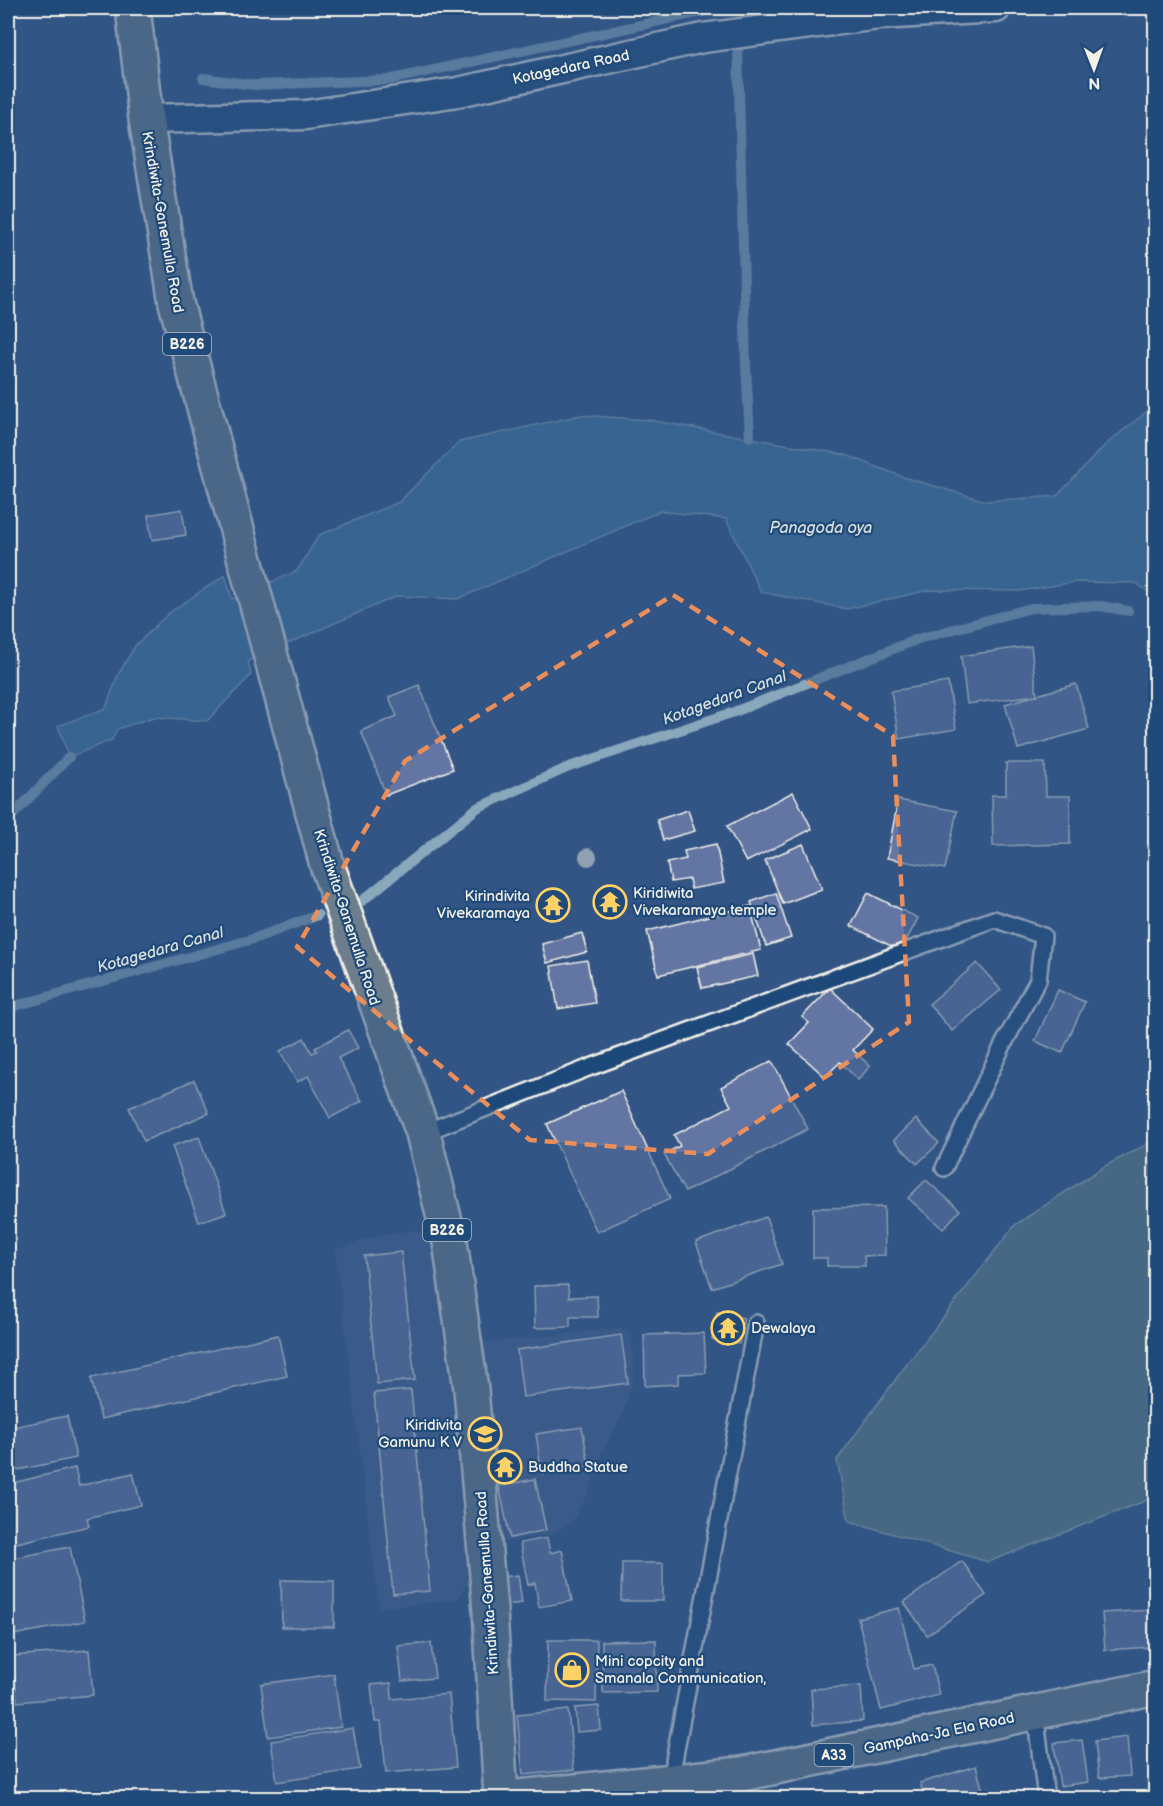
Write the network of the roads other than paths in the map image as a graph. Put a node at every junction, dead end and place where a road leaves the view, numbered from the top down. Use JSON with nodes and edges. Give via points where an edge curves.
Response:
{"nodes":[{"id":1,"x":133,"y":8,"type":"edge"},
{"id":2,"x":996,"y":8,"type":"edge"},
{"id":3,"x":146,"y":119,"type":"junction"},
{"id":4,"x":423,"y":1133,"type":"junction"},
{"id":5,"x":944,"y":1168,"type":"dead end"},
{"id":6,"x":756,"y":1323,"type":"dead end"},
{"id":7,"x":1155,"y":1687,"type":"edge"},
{"id":8,"x":1035,"y":1712,"type":"junction"},
{"id":9,"x":670,"y":1782,"type":"junction"},
{"id":10,"x":620,"y":1793,"type":"edge"},
{"id":11,"x":501,"y":1798,"type":"edge"},
{"id":12,"x":508,"y":1798,"type":"edge"},
{"id":13,"x":1046,"y":1798,"type":"edge"}],
"edges":[{"from":1,"to":3,"type":"main road","name":"Krindiwita-Ganemulla Road","number":"B226"},
{"from":2,"to":3,"type":"street","name":"Kotagedara Road","via":[[879,15],[703,38],[458,92],[306,115]]},
{"from":3,"to":4,"type":"main road","name":"Krindiwita-Ganemulla Road","number":"B226","via":[[176,303],[327,865]]},
{"from":4,"to":5,"type":"lane","via":[[994,919],[1043,936],[1038,980]]},
{"from":4,"to":11,"type":"main road","name":"Krindiwita-Ganemulla Road","number":"B226","via":[[450,1242],[471,1389]]},
{"from":6,"to":9,"type":"lane"},
{"from":7,"to":8,"type":"main road","name":"Gampaha-Ja Ela Road","number":"A33"},
{"from":8,"to":9,"type":"main road","name":"Gampaha-Ja Ela Road","number":"A33","via":[[742,1774]]},
{"from":8,"to":13,"type":"lane"},
{"from":9,"to":10,"type":"main road","name":"Gampaha-Ja Ela Road","number":"A33"},
{"from":10,"to":12,"type":"main road","name":"Gampaha-Ja Ela Road","number":"A33"}]}
